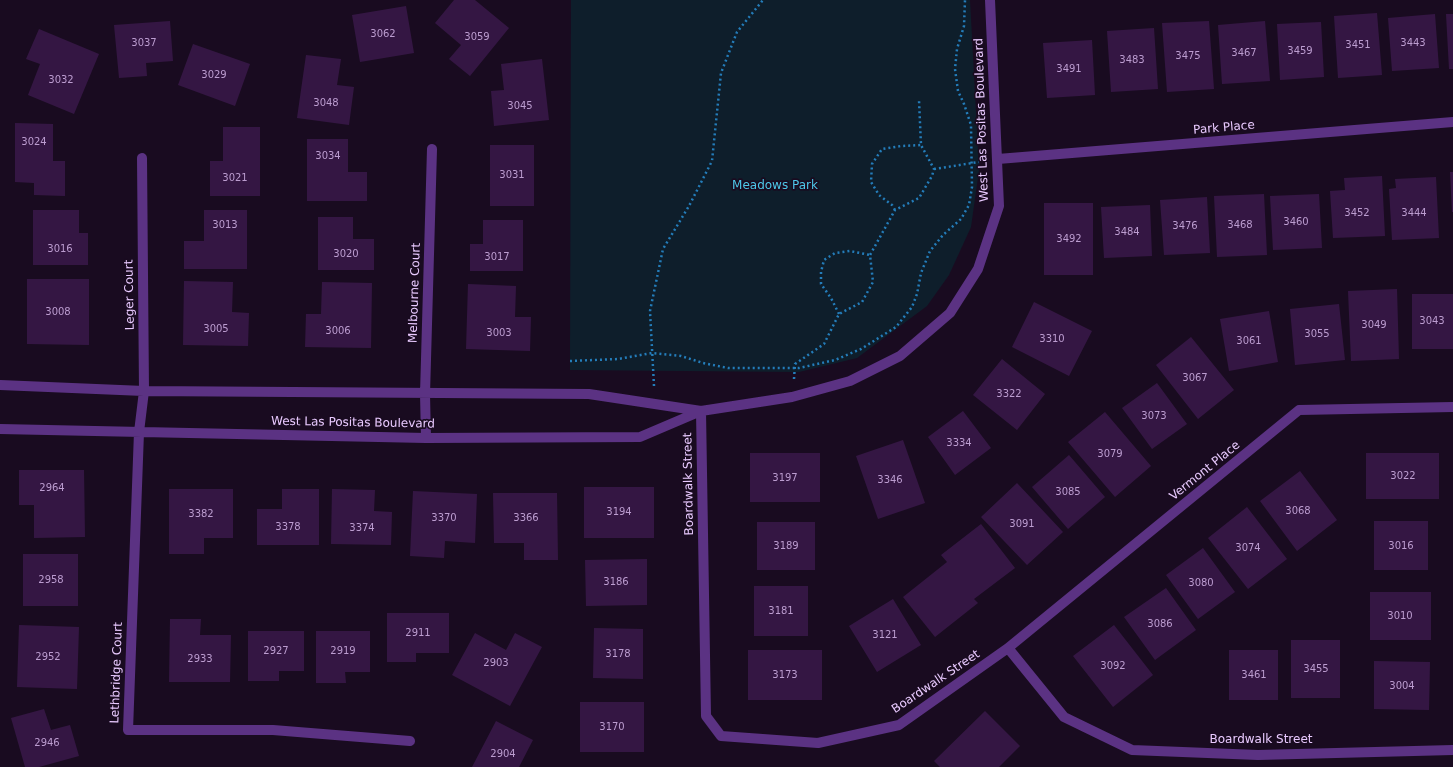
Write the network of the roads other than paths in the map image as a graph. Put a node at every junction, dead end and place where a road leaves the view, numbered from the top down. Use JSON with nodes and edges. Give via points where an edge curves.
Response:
{"nodes":[{"id":1,"x":990,"y":0,"type":"edge"},
{"id":2,"x":1453,"y":122,"type":"edge"},
{"id":3,"x":432,"y":150,"type":"dead end"},
{"id":4,"x":142,"y":158,"type":"dead end"},
{"id":5,"x":998,"y":159,"type":"junction"},
{"id":6,"x":0,"y":385,"type":"edge"},
{"id":7,"x":144,"y":391,"type":"junction"},
{"id":8,"x":425,"y":394,"type":"junction"},
{"id":9,"x":1453,"y":407,"type":"edge"},
{"id":10,"x":701,"y":411,"type":"junction"},
{"id":11,"x":0,"y":429,"type":"edge"},
{"id":12,"x":138,"y":432,"type":"junction"},
{"id":13,"x":426,"y":438,"type":"junction"},
{"id":14,"x":1008,"y":648,"type":"junction"},
{"id":15,"x":410,"y":741,"type":"dead end"},
{"id":16,"x":1453,"y":750,"type":"edge"}],
"edges":[{"from":1,"to":5,"type":"street","name":"West Las Positas Boulevard"},
{"from":2,"to":5,"type":"street","name":"Park Place"},
{"from":3,"to":8,"type":"street","name":"Melbourne Court"},
{"from":4,"to":7,"type":"street","name":"Leger Court"},
{"from":5,"to":10,"type":"street","name":"West Las Positas Boulevard","via":[[999,206],[978,268],[950,313],[900,356],[850,381],[792,397]]},
{"from":6,"to":7,"type":"street","name":"West Las Positas Boulevard"},
{"from":7,"to":8,"type":"street","name":"West Las Positas Boulevard"},
{"from":7,"to":12,"type":"street","name":"Leger Court"},
{"from":8,"to":10,"type":"street","name":"West Las Positas Boulevard","via":[[589,394]]},
{"from":8,"to":13,"type":"street","name":"Melbourne Court"},
{"from":9,"to":14,"type":"street","name":"Vermont Place","via":[[1300,410]]},
{"from":10,"to":13,"type":"street","name":"West Las Positas Boulevard","via":[[640,437]]},
{"from":10,"to":14,"type":"street","name":"Boardwalk Street","via":[[706,716],[721,736],[818,743],[899,725]]},
{"from":11,"to":12,"type":"street","name":"West Las Positas Boulevard"},
{"from":12,"to":13,"type":"street","name":"West Las Positas Boulevard"},
{"from":12,"to":15,"type":"street","name":"Lethbridge Court","via":[[128,730],[273,730]]},
{"from":14,"to":16,"type":"street","name":"Boardwalk Street","via":[[1064,717],[1132,750],[1258,755]]}]}
